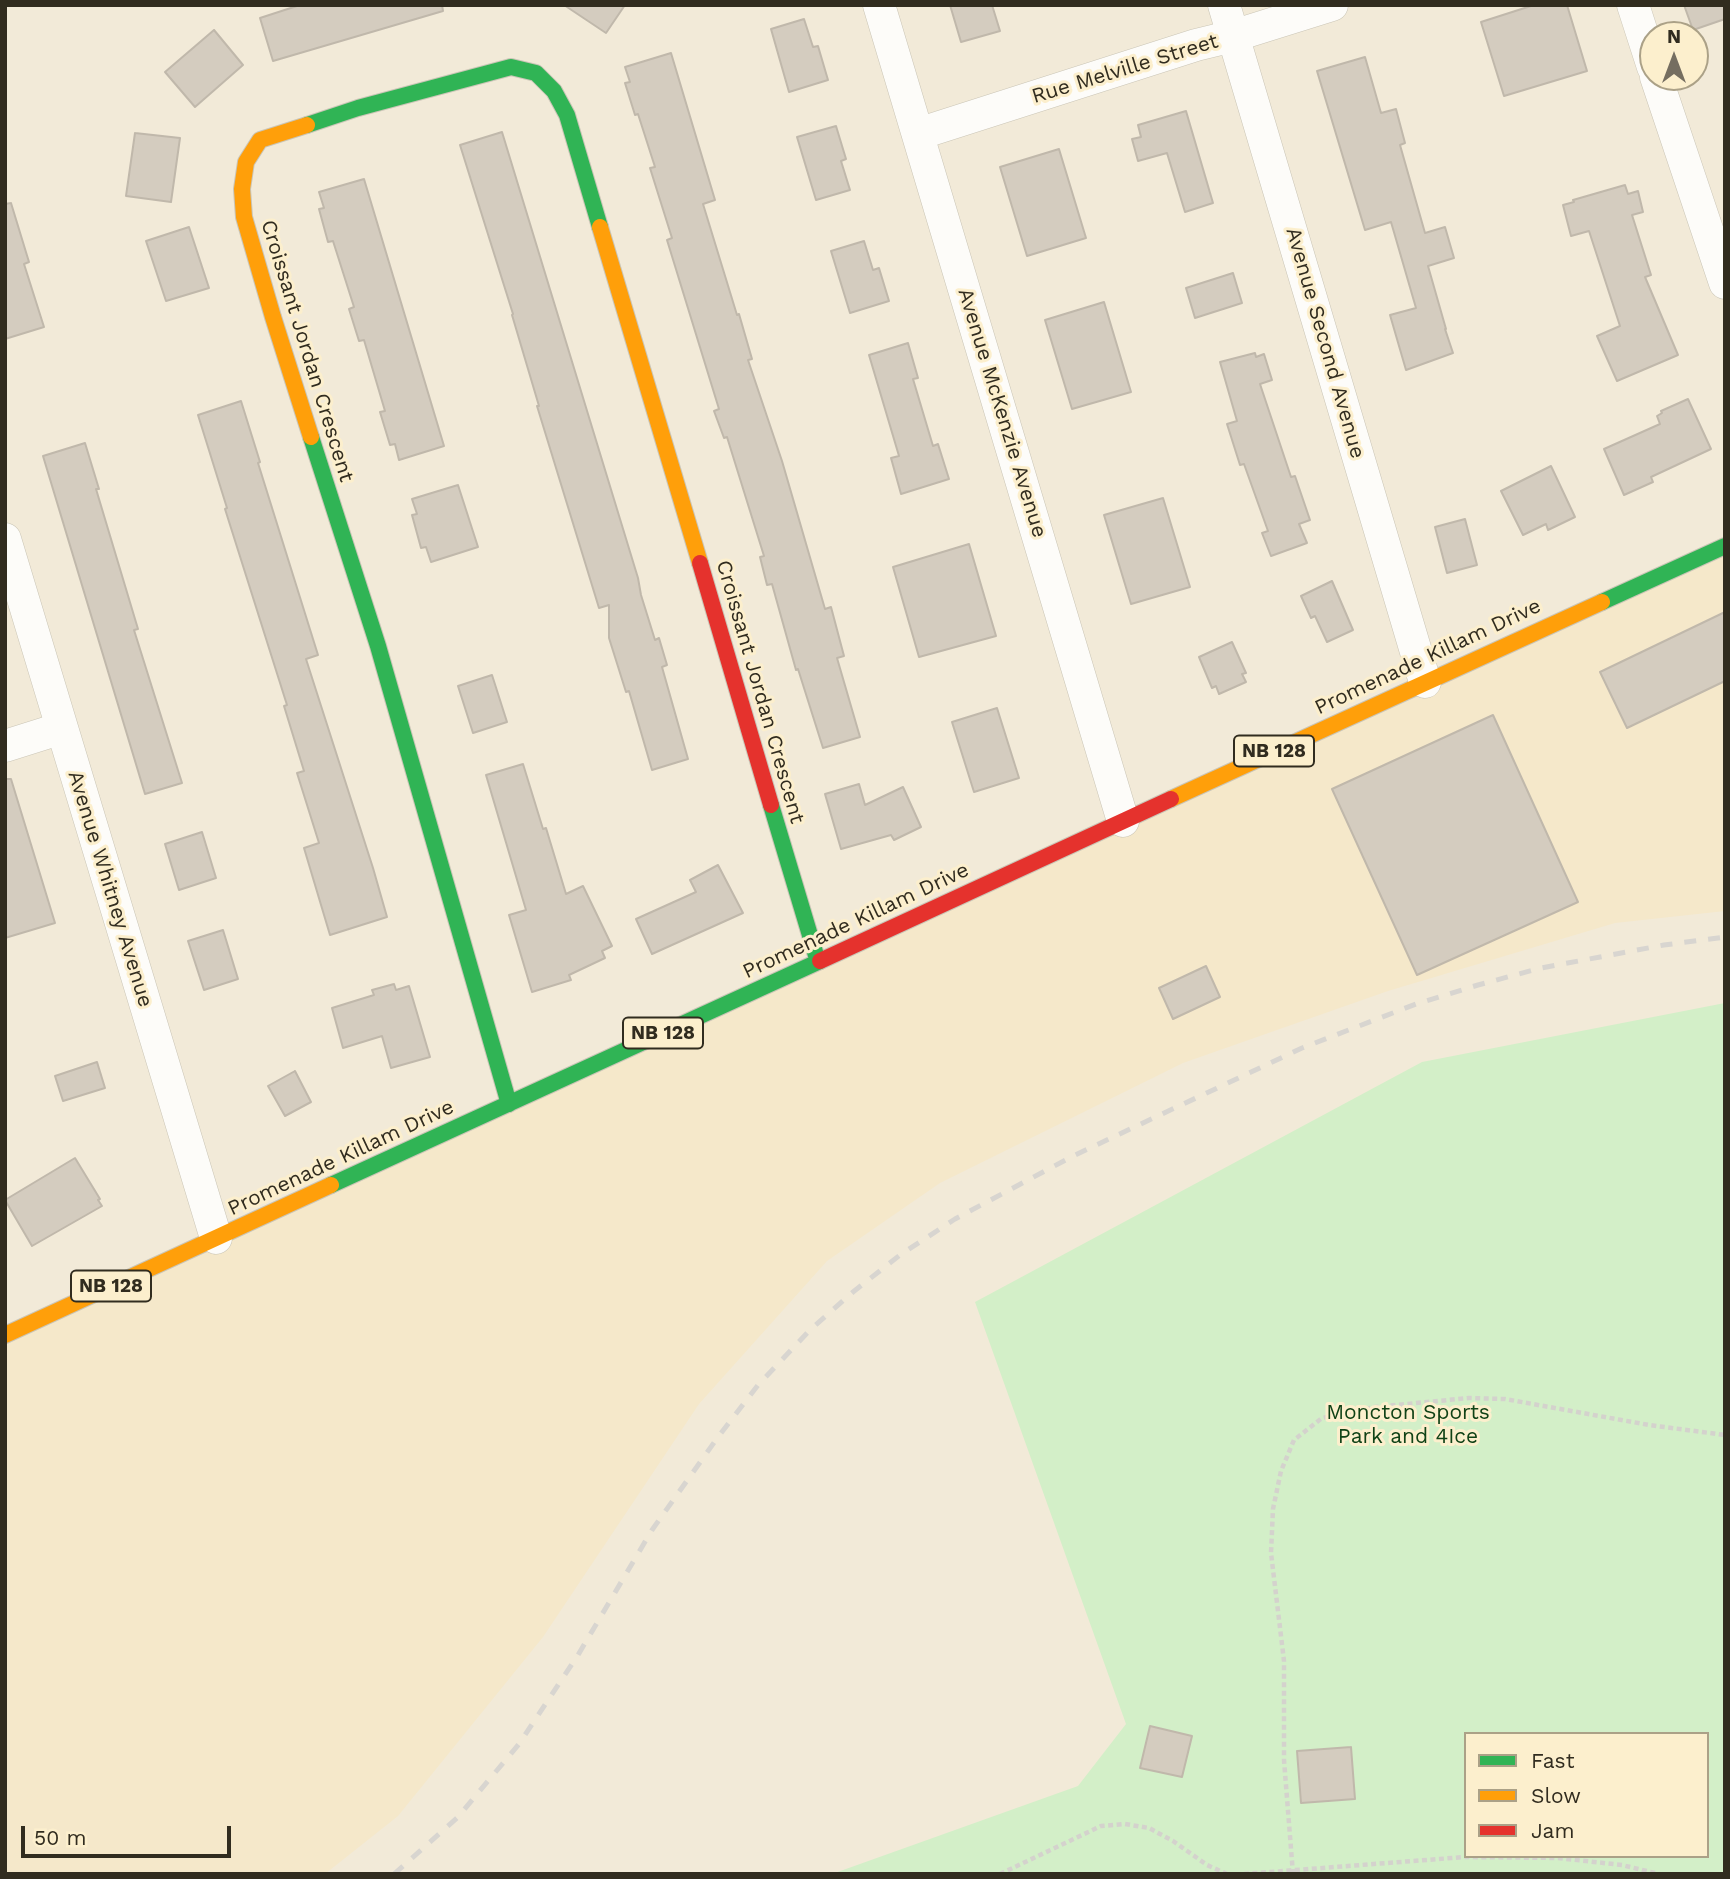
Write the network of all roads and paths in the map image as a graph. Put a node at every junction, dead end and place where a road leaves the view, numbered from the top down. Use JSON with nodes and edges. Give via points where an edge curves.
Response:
{"nodes":[{"id":1,"x":879,"y":5,"type":"edge"},
{"id":2,"x":1224,"y":5,"type":"edge"},
{"id":3,"x":1332,"y":5,"type":"edge"},
{"id":4,"x":1633,"y":5,"type":"edge"},
{"id":5,"x":1639,"y":23,"type":"edge"},
{"id":6,"x":1233,"y":36,"type":"junction"},
{"id":7,"x":1661,"y":91,"type":"edge"},
{"id":8,"x":918,"y":134,"type":"junction"},
{"id":9,"x":1725,"y":283,"type":"edge"},
{"id":10,"x":5,"y":539,"type":"edge"},
{"id":11,"x":1725,"y":546,"type":"edge"},
{"id":12,"x":1425,"y":682,"type":"junction"},
{"id":13,"x":62,"y":728,"type":"junction"},
{"id":14,"x":5,"y":746,"type":"edge"},
{"id":15,"x":1123,"y":821,"type":"junction"},
{"id":16,"x":818,"y":962,"type":"junction"},
{"id":17,"x":509,"y":1104,"type":"junction"},
{"id":18,"x":216,"y":1238,"type":"junction"},
{"id":19,"x":5,"y":1335,"type":"edge"},
{"id":20,"x":1725,"y":1435,"type":"edge"},
{"id":21,"x":1464,"y":1857,"type":"edge"},
{"id":22,"x":1558,"y":1858,"type":"edge"},
{"id":23,"x":1293,"y":1872,"type":"edge"},
{"id":24,"x":1000,"y":1874,"type":"edge"},
{"id":25,"x":1227,"y":1874,"type":"edge"},
{"id":26,"x":1244,"y":1874,"type":"edge"},
{"id":27,"x":1659,"y":1874,"type":"edge"}],
"edges":[{"from":1,"to":8,"type":"street","name":"Avenue McKenzie Avenue"},
{"from":2,"to":6,"type":"street","name":"Avenue Second Avenue"},
{"from":3,"to":6,"type":"street","name":"Rue Melville Street"},
{"from":4,"to":5,"type":"street"},
{"from":6,"to":8,"type":"street","name":"Rue Melville Street"},
{"from":6,"to":12,"type":"street","name":"Avenue Second Avenue"},
{"from":7,"to":9,"type":"street"},
{"from":8,"to":15,"type":"street","name":"Avenue McKenzie Avenue"},
{"from":10,"to":13,"type":"street","name":"Avenue Whitney Avenue"},
{"from":11,"to":12,"type":"street","name":"Promenade Killam Drive","number":"NB 128"},
{"from":12,"to":15,"type":"street","name":"Promenade Killam Drive","number":"NB 128"},
{"from":13,"to":14,"type":"street"},
{"from":13,"to":18,"type":"street","name":"Avenue Whitney Avenue"},
{"from":15,"to":16,"type":"street","name":"Promenade Killam Drive","number":"NB 128"},
{"from":16,"to":17,"type":"street","name":"Promenade Killam Drive","number":"NB 128"},
{"from":16,"to":17,"type":"street","name":"Croissant Jordan Crescent","via":[[567,115],[554,91],[536,74],[511,67],[260,140],[246,162],[244,216],[378,646]]},
{"from":17,"to":18,"type":"street","name":"Promenade Killam Drive","number":"NB 128"},
{"from":18,"to":19,"type":"street","name":"Promenade Killam Drive","number":"NB 128"},
{"from":20,"to":23,"type":"path","via":[[1505,1399],[1469,1398],[1375,1407],[1322,1418],[1294,1440],[1275,1497],[1271,1553],[1284,1661],[1284,1760]]},
{"from":21,"to":23,"type":"path"},
{"from":22,"to":27,"type":"path"},
{"from":23,"to":26,"type":"path"},
{"from":24,"to":25,"type":"path","via":[[1101,1826],[1125,1824],[1149,1828]]}]}
